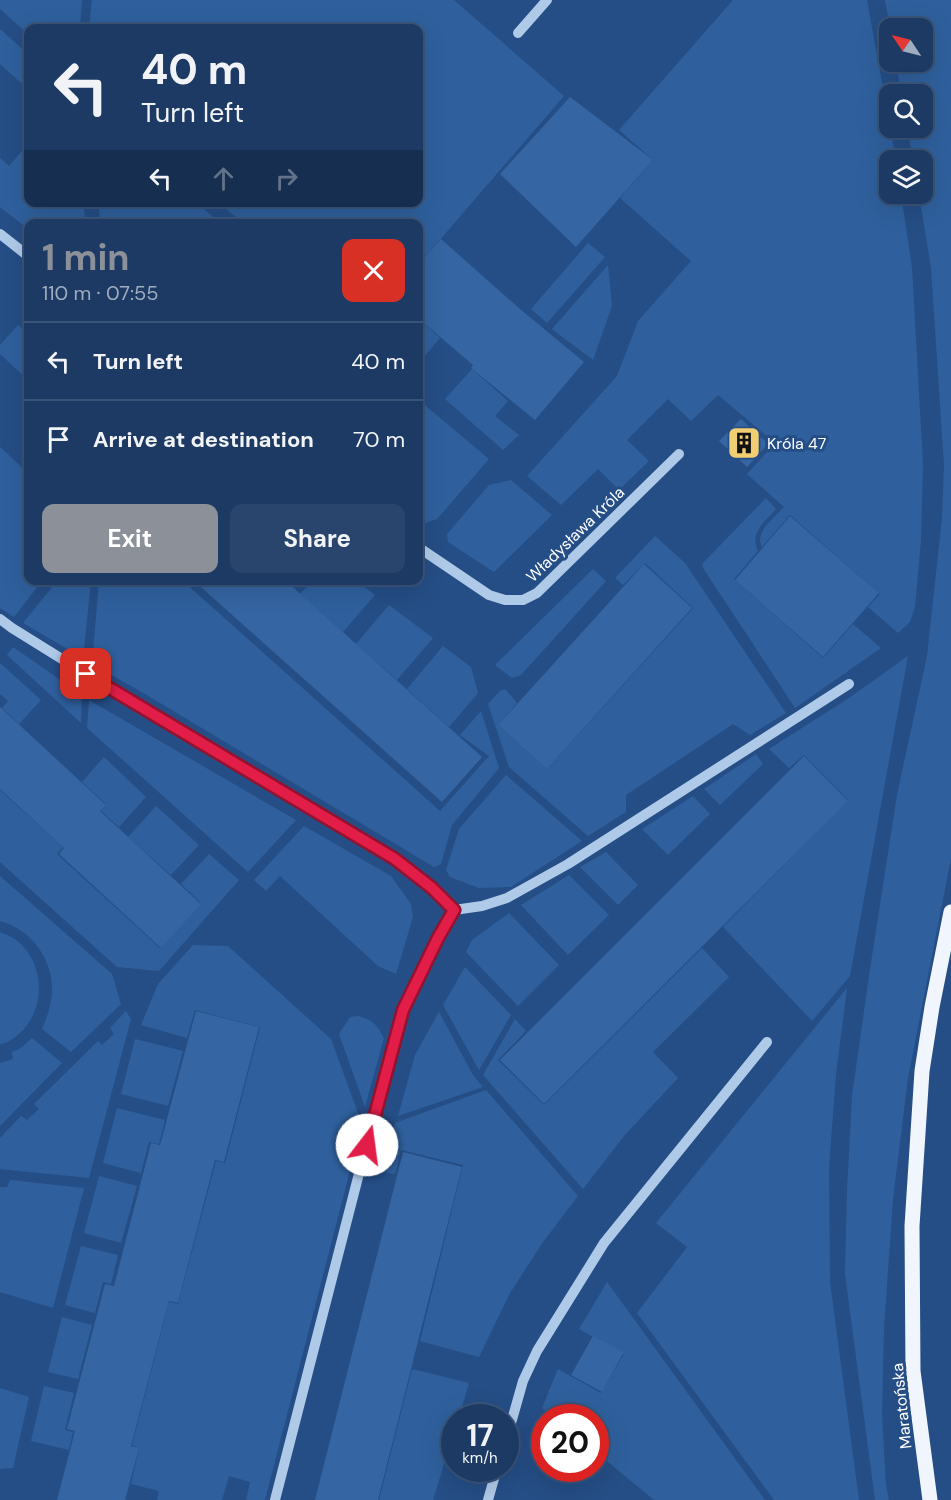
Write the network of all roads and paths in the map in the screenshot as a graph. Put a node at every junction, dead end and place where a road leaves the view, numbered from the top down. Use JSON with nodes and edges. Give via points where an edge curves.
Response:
{"nodes":[{"id":1,"x":548,"y":0,"type":"edge"},
{"id":2,"x":518,"y":33,"type":"dead end"},
{"id":3,"x":0,"y":234,"type":"edge"},
{"id":4,"x":24,"y":253,"type":"edge"},
{"id":5,"x":680,"y":454,"type":"dead end"},
{"id":6,"x":423,"y":551,"type":"edge"},
{"id":7,"x":0,"y":619,"type":"edge"},
{"id":8,"x":849,"y":684,"type":"dead end"},
{"id":9,"x":454,"y":910,"type":"junction"},
{"id":10,"x":951,"y":912,"type":"edge"},
{"id":11,"x":767,"y":1042,"type":"dead end"},
{"id":12,"x":516,"y":1404,"type":"edge"},
{"id":13,"x":493,"y":1482,"type":"edge"},
{"id":14,"x":275,"y":1500,"type":"edge"},
{"id":15,"x":488,"y":1500,"type":"edge"},
{"id":16,"x":930,"y":1500,"type":"edge"}],
"edges":[{"from":1,"to":2,"type":"street"},
{"from":3,"to":4,"type":"street"},
{"from":5,"to":6,"type":"street","name":"Władysława Króla","via":[[537,593],[523,600],[489,595]]},
{"from":7,"to":9,"type":"street","via":[[395,859]]},
{"from":8,"to":9,"type":"street","via":[[568,864],[507,898]]},
{"from":9,"to":14,"type":"street","via":[[403,1010]]},
{"from":10,"to":16,"type":"main road","name":"Maratońska","via":[[922,1071],[912,1226],[914,1371]]},
{"from":11,"to":12,"type":"street","via":[[604,1243],[537,1352]]},
{"from":13,"to":15,"type":"street"}]}
